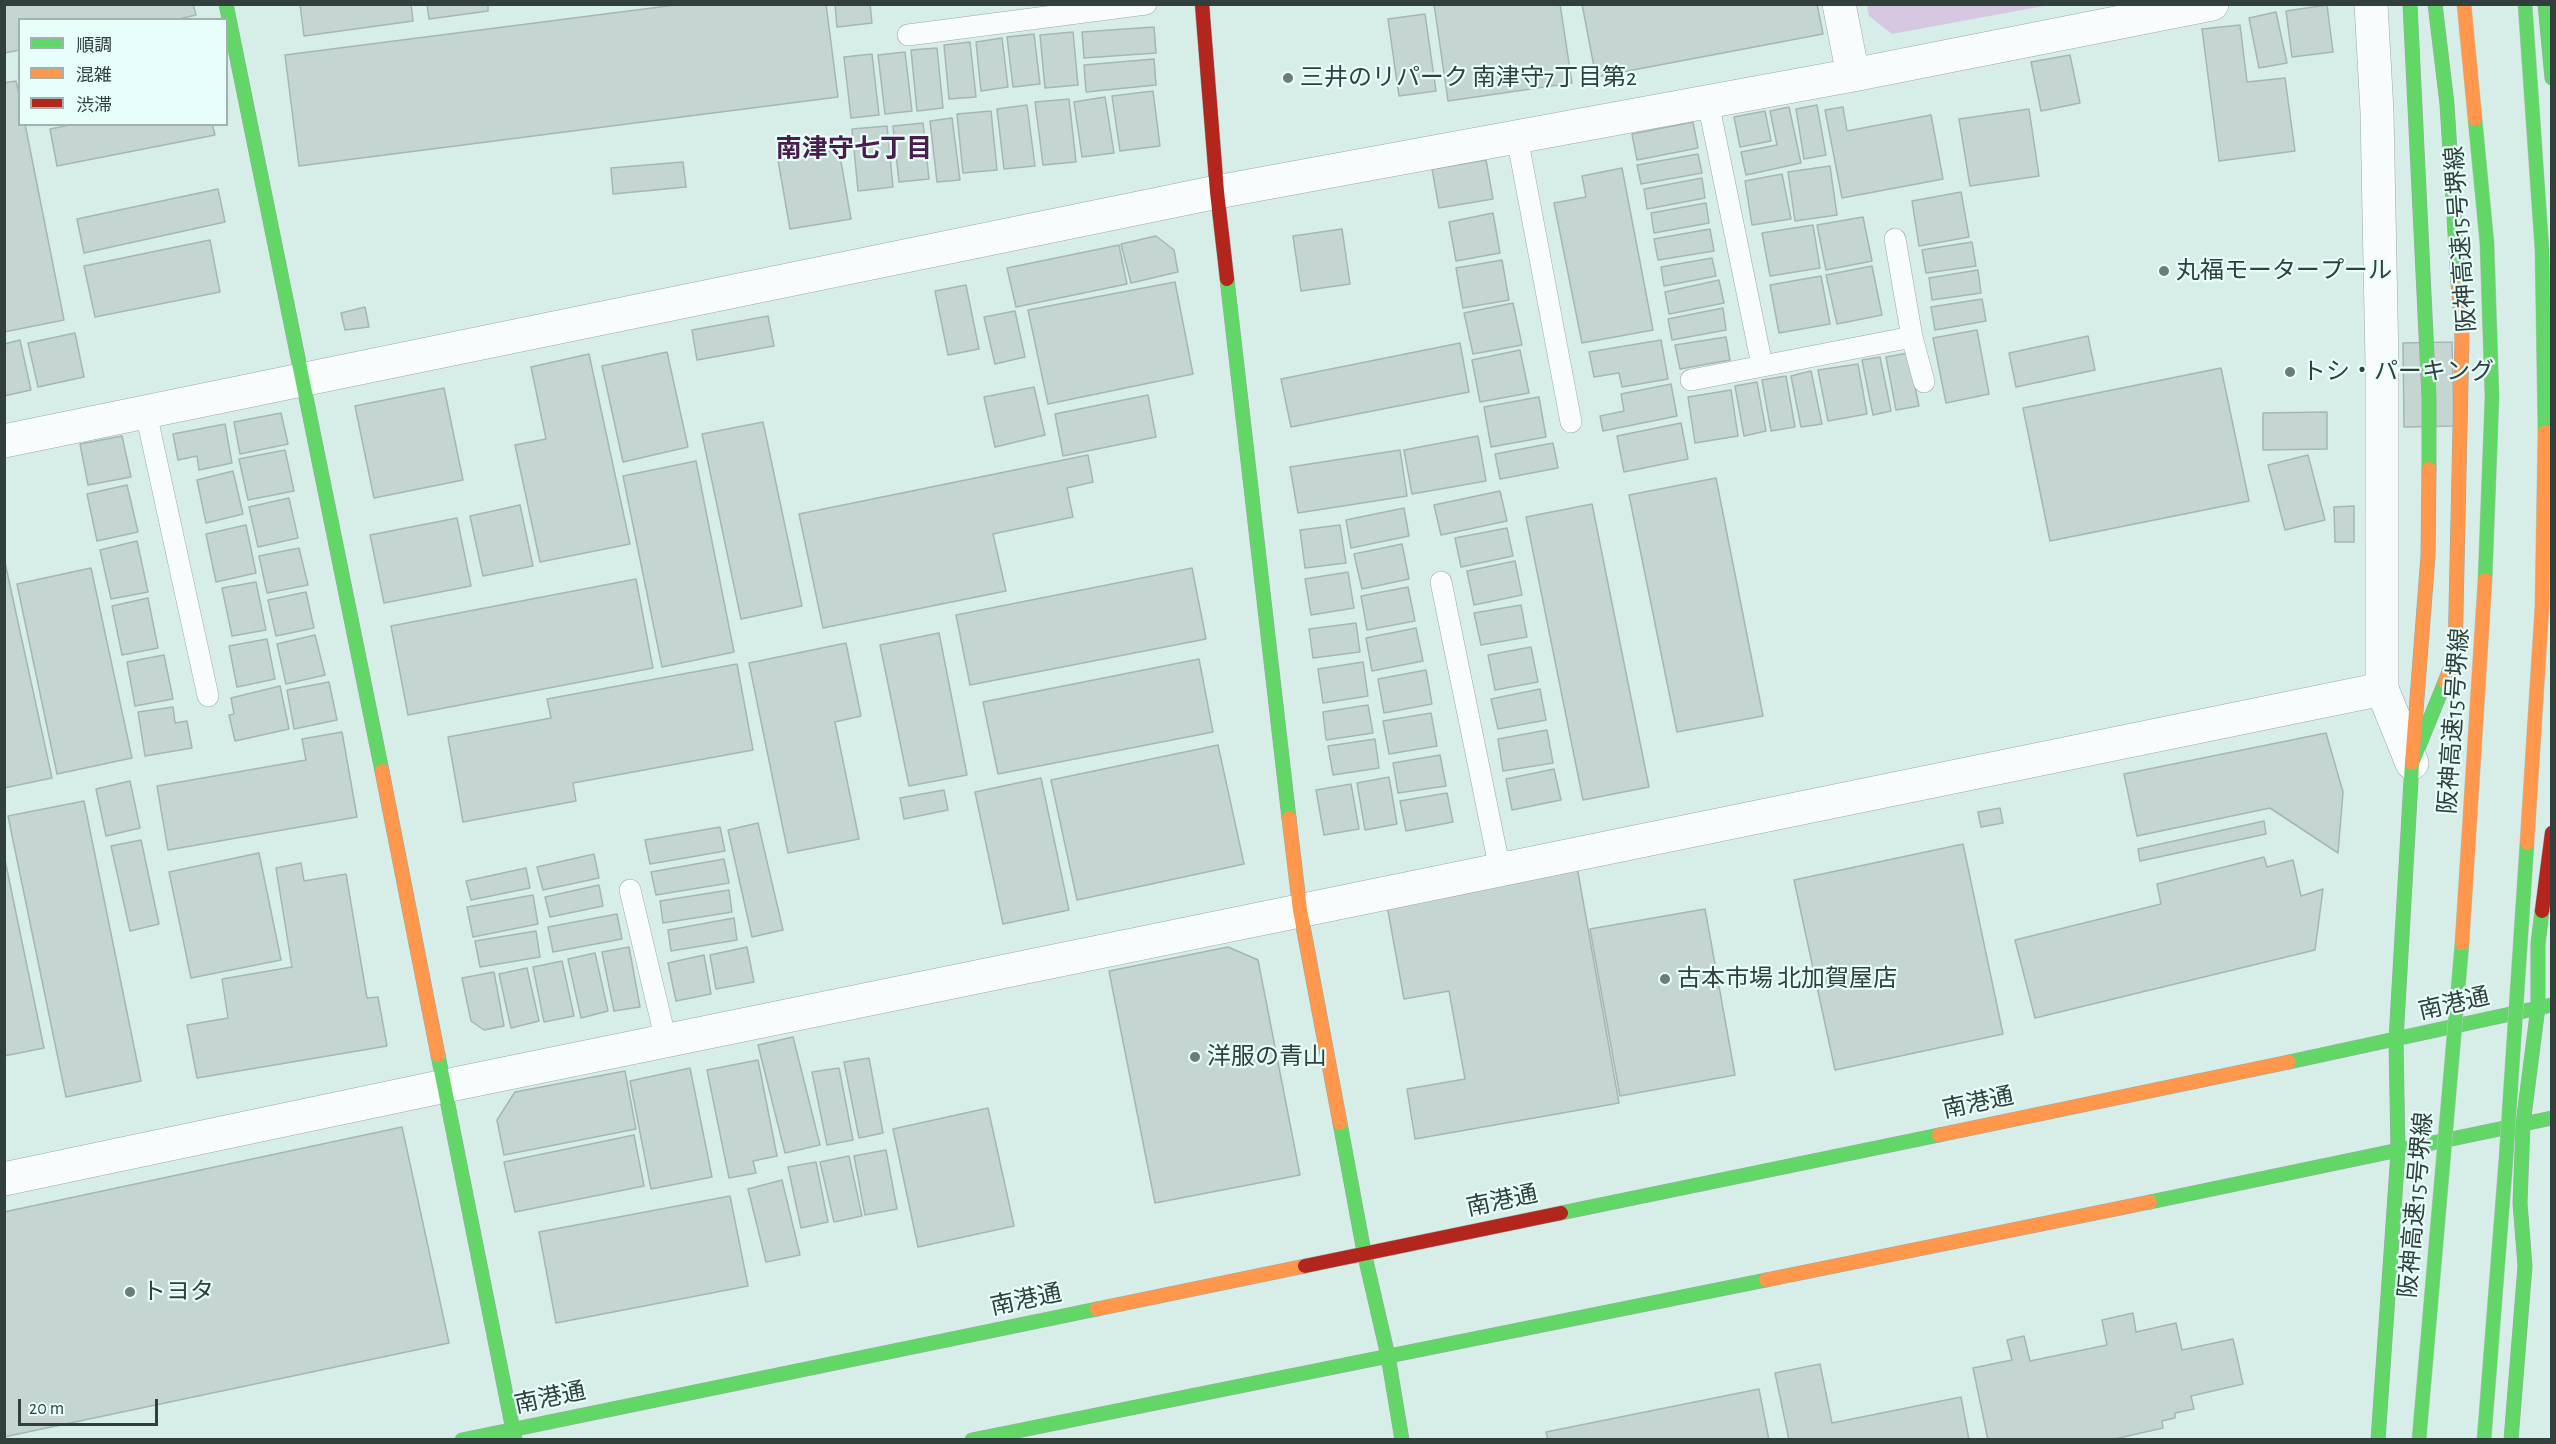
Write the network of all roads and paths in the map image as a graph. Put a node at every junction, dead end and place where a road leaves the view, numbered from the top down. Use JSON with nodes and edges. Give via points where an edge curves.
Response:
{"nodes":[{"id":1,"x":226,"y":4,"type":"edge"},
{"id":2,"x":1146,"y":4,"type":"edge"},
{"id":3,"x":1202,"y":4,"type":"edge"},
{"id":4,"x":1839,"y":4,"type":"edge"},
{"id":5,"x":2212,"y":4,"type":"edge"},
{"id":6,"x":2371,"y":4,"type":"edge"},
{"id":7,"x":2410,"y":4,"type":"edge"},
{"id":8,"x":2435,"y":4,"type":"edge"},
{"id":9,"x":2464,"y":4,"type":"edge"},
{"id":10,"x":2525,"y":4,"type":"edge"},
{"id":11,"x":2545,"y":4,"type":"edge"},
{"id":12,"x":908,"y":35,"type":"dead end"},
{"id":13,"x":1853,"y":75,"type":"junction"},
{"id":14,"x":2552,"y":78,"type":"edge"},
{"id":15,"x":1708,"y":102,"type":"junction"},
{"id":16,"x":1518,"y":137,"type":"junction"},
{"id":17,"x":1217,"y":192,"type":"junction"},
{"id":18,"x":1895,"y":239,"type":"dead end"},
{"id":19,"x":1912,"y":337,"type":"junction"},
{"id":20,"x":1762,"y":365,"type":"junction"},
{"id":21,"x":304,"y":380,"type":"junction"},
{"id":22,"x":1691,"y":380,"type":"dead end"},
{"id":23,"x":1924,"y":382,"type":"dead end"},
{"id":24,"x":146,"y":413,"type":"junction"},
{"id":25,"x":1571,"y":422,"type":"dead end"},
{"id":26,"x":4,"y":441,"type":"edge"},
{"id":27,"x":1441,"y":582,"type":"dead end"},
{"id":28,"x":2382,"y":689,"type":"junction"},
{"id":29,"x":208,"y":696,"type":"dead end"},
{"id":30,"x":2412,"y":763,"type":"junction"},
{"id":31,"x":2552,"y":833,"type":"edge"},
{"id":32,"x":1500,"y":870,"type":"junction"},
{"id":33,"x":630,"y":890,"type":"dead end"},
{"id":34,"x":1300,"y":910,"type":"junction"},
{"id":35,"x":2545,"y":1006,"type":"edge"},
{"id":36,"x":2396,"y":1040,"type":"junction"},
{"id":37,"x":666,"y":1041,"type":"junction"},
{"id":38,"x":445,"y":1086,"type":"junction"},
{"id":39,"x":2552,"y":1118,"type":"edge"},
{"id":40,"x":2523,"y":1124,"type":"junction"},
{"id":41,"x":2397,"y":1152,"type":"junction"},
{"id":42,"x":4,"y":1179,"type":"edge"},
{"id":43,"x":1364,"y":1252,"type":"junction"},
{"id":44,"x":1388,"y":1356,"type":"junction"},
{"id":45,"x":514,"y":1434,"type":"edge"},
{"id":46,"x":462,"y":1440,"type":"edge"},
{"id":47,"x":972,"y":1440,"type":"edge"},
{"id":48,"x":1402,"y":1440,"type":"edge"},
{"id":49,"x":2378,"y":1440,"type":"edge"},
{"id":50,"x":2419,"y":1440,"type":"edge"},
{"id":51,"x":2484,"y":1440,"type":"edge"},
{"id":52,"x":2511,"y":1440,"type":"edge"}],
"edges":[{"from":1,"to":21,"type":"main road"},
{"from":2,"to":12,"type":"lane"},
{"from":3,"to":17,"type":"main road"},
{"from":4,"to":13,"type":"street"},
{"from":5,"to":13,"type":"street"},
{"from":6,"to":28,"type":"street","via":[[2381,352]]},
{"from":7,"to":30,"type":"main road","via":[[2429,397],[2428,556]]},
{"from":8,"to":30,"type":"main road","via":[[2462,337],[2456,656]]},
{"from":9,"to":50,"type":"main road","name":"阪神高速15号堺線","bridge":true,"via":[[2487,244],[2492,397],[2462,944]]},
{"from":10,"to":51,"type":"main road","bridge":true,"via":[[2542,249],[2546,394],[2542,607]]},
{"from":11,"to":14,"type":"main road"},
{"from":13,"to":15,"type":"street"},
{"from":15,"to":16,"type":"street"},
{"from":15,"to":20,"type":"lane"},
{"from":16,"to":17,"type":"street"},
{"from":16,"to":25,"type":"lane"},
{"from":17,"to":21,"type":"street"},
{"from":17,"to":34,"type":"main road"},
{"from":18,"to":19,"type":"lane"},
{"from":19,"to":20,"type":"lane"},
{"from":19,"to":23,"type":"lane"},
{"from":20,"to":22,"type":"lane"},
{"from":21,"to":24,"type":"street"},
{"from":21,"to":38,"type":"main road"},
{"from":24,"to":26,"type":"street"},
{"from":24,"to":29,"type":"lane"},
{"from":27,"to":32,"type":"lane"},
{"from":28,"to":30,"type":"street"},
{"from":28,"to":32,"type":"street"},
{"from":30,"to":36,"type":"main road"},
{"from":31,"to":35,"type":"main road","via":[[2538,944]]},
{"from":32,"to":34,"type":"street"},
{"from":33,"to":37,"type":"lane"},
{"from":34,"to":37,"type":"street"},
{"from":34,"to":43,"type":"main road"},
{"from":35,"to":36,"type":"main road","name":"南港通"},
{"from":35,"to":40,"type":"main road"},
{"from":36,"to":41,"type":"main road"},
{"from":36,"to":43,"type":"main road","name":"南港通"},
{"from":37,"to":38,"type":"street"},
{"from":38,"to":42,"type":"street"},
{"from":38,"to":45,"type":"main road"},
{"from":39,"to":40,"type":"main road"},
{"from":40,"to":41,"type":"main road"},
{"from":40,"to":52,"type":"main road","via":[[2520,1203],[2525,1266]]},
{"from":41,"to":44,"type":"main road"},
{"from":41,"to":49,"type":"main road"},
{"from":43,"to":44,"type":"main road"},
{"from":43,"to":45,"type":"main road","name":"南港通"},
{"from":44,"to":47,"type":"main road"},
{"from":44,"to":48,"type":"main road"},
{"from":45,"to":46,"type":"main road","name":"南港通"}]}
